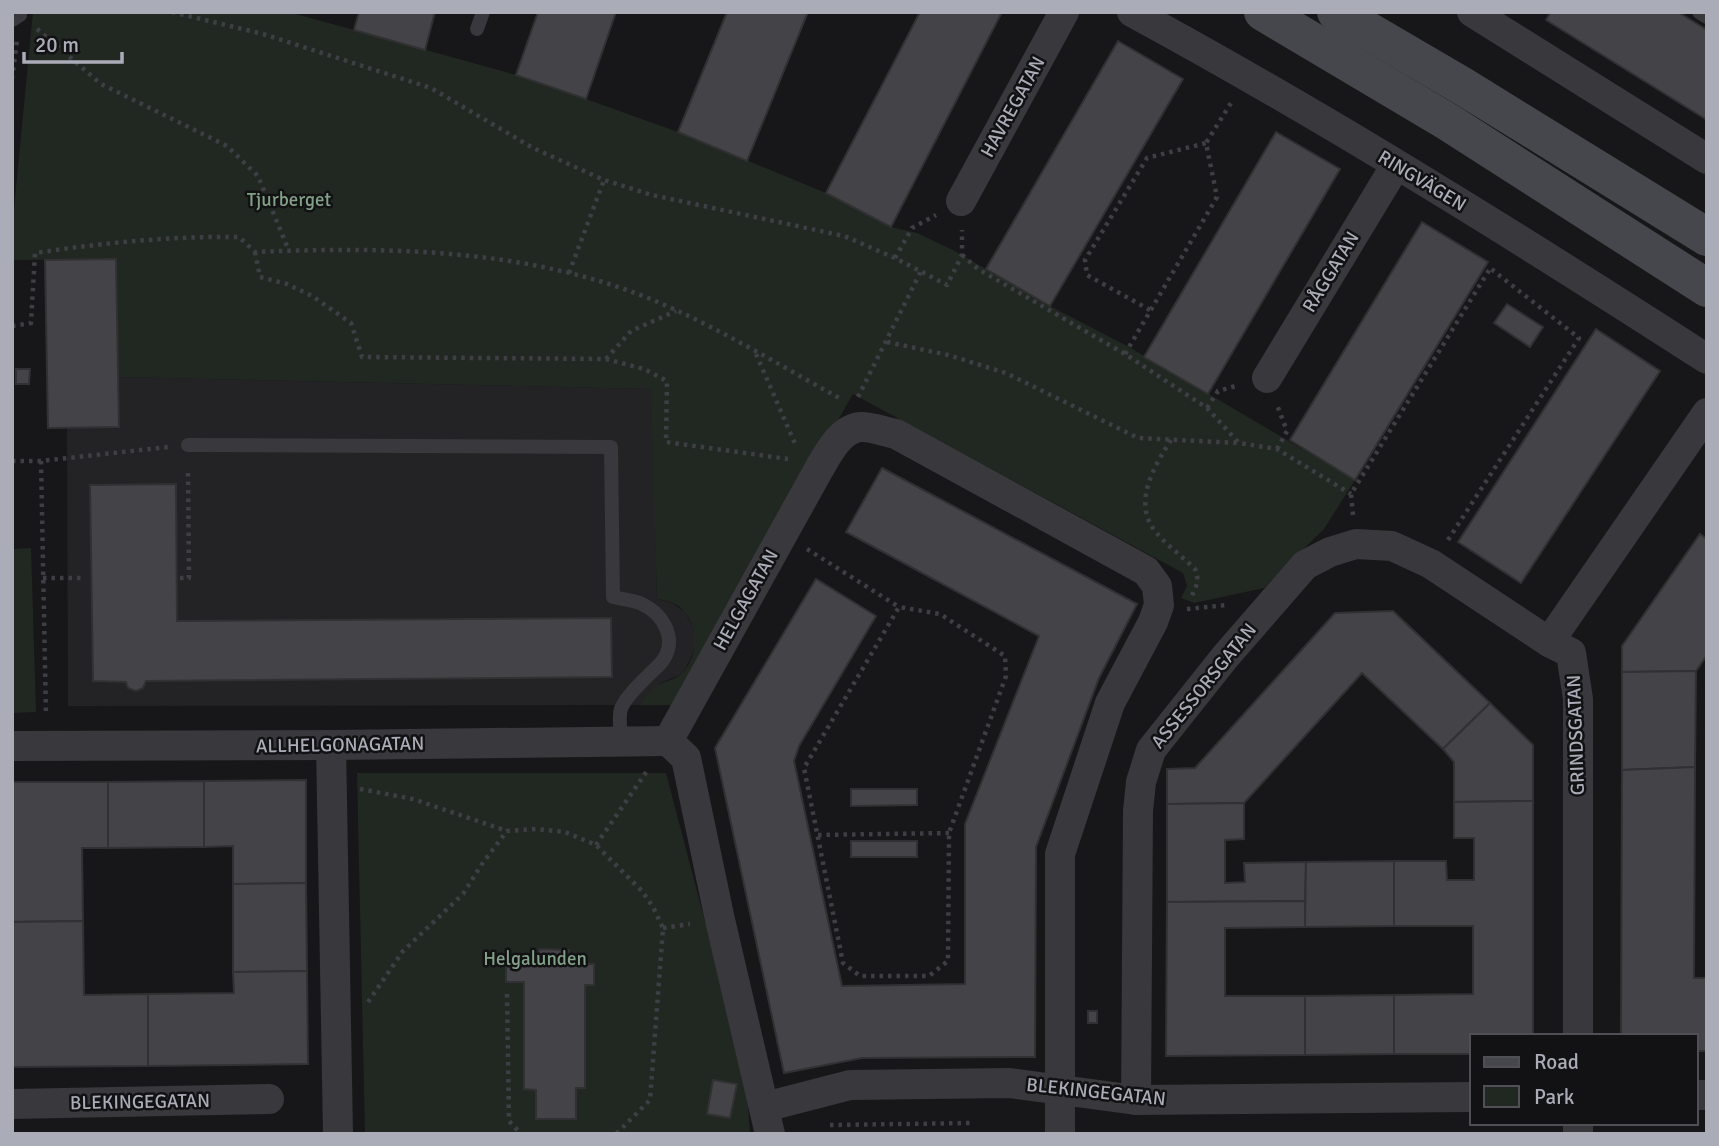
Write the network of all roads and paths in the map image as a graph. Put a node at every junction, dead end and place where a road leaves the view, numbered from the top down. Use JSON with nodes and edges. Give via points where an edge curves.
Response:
{"nodes":[{"id":1,"x":172,"y":12,"type":"edge"},
{"id":2,"x":483,"y":12,"type":"edge"},
{"id":3,"x":1064,"y":12,"type":"edge"},
{"id":4,"x":1132,"y":12,"type":"edge"},
{"id":5,"x":1263,"y":12,"type":"edge"},
{"id":6,"x":1336,"y":12,"type":"edge"},
{"id":7,"x":1699,"y":12,"type":"edge"},
{"id":8,"x":17,"y":16,"type":"edge"},
{"id":9,"x":1488,"y":16,"type":"edge"},
{"id":10,"x":1707,"y":17,"type":"edge"},
{"id":11,"x":477,"y":29,"type":"dead end"},
{"id":12,"x":1248,"y":75,"type":"junction"},
{"id":13,"x":12,"y":79,"type":"edge"},
{"id":14,"x":1206,"y":143,"type":"junction"},
{"id":15,"x":1707,"y":159,"type":"edge"},
{"id":16,"x":1396,"y":165,"type":"junction"},
{"id":17,"x":604,"y":180,"type":"junction"},
{"id":18,"x":961,"y":201,"type":"dead end"},
{"id":19,"x":912,"y":228,"type":"dead end"},
{"id":20,"x":1513,"y":234,"type":"junction"},
{"id":21,"x":1707,"y":237,"type":"edge"},
{"id":22,"x":289,"y":251,"type":"junction"},
{"id":23,"x":255,"y":253,"type":"junction"},
{"id":24,"x":895,"y":258,"type":"junction"},
{"id":25,"x":1490,"y":268,"type":"junction"},
{"id":26,"x":921,"y":271,"type":"junction"},
{"id":27,"x":569,"y":273,"type":"junction"},
{"id":28,"x":1707,"y":288,"type":"edge"},
{"id":29,"x":1150,"y":310,"type":"junction"},
{"id":30,"x":677,"y":311,"type":"junction"},
{"id":31,"x":12,"y":326,"type":"edge"},
{"id":32,"x":887,"y":342,"type":"junction"},
{"id":33,"x":756,"y":353,"type":"junction"},
{"id":34,"x":1125,"y":354,"type":"junction"},
{"id":35,"x":606,"y":359,"type":"junction"},
{"id":36,"x":1707,"y":359,"type":"edge"},
{"id":37,"x":873,"y":369,"type":"dead end"},
{"id":38,"x":1267,"y":378,"type":"junction"},
{"id":39,"x":853,"y":405,"type":"dead end"},
{"id":40,"x":1207,"y":408,"type":"junction"},
{"id":41,"x":1707,"y":413,"type":"edge"},
{"id":42,"x":1171,"y":439,"type":"junction"},
{"id":43,"x":1239,"y":443,"type":"junction"},
{"id":44,"x":188,"y":445,"type":"junction"},
{"id":45,"x":1277,"y":449,"type":"junction"},
{"id":46,"x":12,"y":461,"type":"edge"},
{"id":47,"x":40,"y":461,"type":"junction"},
{"id":48,"x":811,"y":465,"type":"junction"},
{"id":49,"x":1350,"y":494,"type":"junction"},
{"id":50,"x":783,"y":534,"type":"junction"},
{"id":51,"x":1356,"y":544,"type":"junction"},
{"id":52,"x":1431,"y":564,"type":"junction"},
{"id":53,"x":43,"y":578,"type":"junction"},
{"id":54,"x":85,"y":578,"type":"dead end"},
{"id":55,"x":180,"y":578,"type":"dead end"},
{"id":56,"x":1237,"y":604,"type":"dead end"},
{"id":57,"x":899,"y":607,"type":"junction"},
{"id":58,"x":1549,"y":642,"type":"junction"},
{"id":59,"x":621,"y":741,"type":"junction"},
{"id":60,"x":668,"y":741,"type":"junction"},
{"id":61,"x":12,"y":746,"type":"edge"},
{"id":62,"x":331,"y":746,"type":"junction"},
{"id":63,"x":47,"y":747,"type":"junction"},
{"id":64,"x":332,"y":783,"type":"junction"},
{"id":65,"x":508,"y":831,"type":"junction"},
{"id":66,"x":949,"y":833,"type":"junction"},
{"id":67,"x":818,"y":835,"type":"junction"},
{"id":68,"x":596,"y":845,"type":"junction"},
{"id":69,"x":507,"y":994,"type":"dead end"},
{"id":70,"x":1578,"y":1034,"type":"edge"},
{"id":71,"x":337,"y":1046,"type":"junction"},
{"id":72,"x":1060,"y":1090,"type":"junction"},
{"id":73,"x":1470,"y":1097,"type":"edge"},
{"id":74,"x":269,"y":1100,"type":"dead end"},
{"id":75,"x":1136,"y":1100,"type":"junction"},
{"id":76,"x":12,"y":1104,"type":"edge"},
{"id":77,"x":768,"y":1120,"type":"edge"},
{"id":78,"x":973,"y":1124,"type":"dead end"},
{"id":79,"x":827,"y":1125,"type":"dead end"},
{"id":80,"x":338,"y":1134,"type":"edge"},
{"id":81,"x":521,"y":1134,"type":"edge"},
{"id":82,"x":616,"y":1134,"type":"edge"},
{"id":83,"x":1060,"y":1134,"type":"edge"}],
"edges":[{"from":1,"to":17,"type":"path","via":[[263,34],[431,88],[533,148]]},
{"from":2,"to":11,"type":"lane"},
{"from":3,"to":18,"type":"street","name":"HAVREGATAN"},
{"from":4,"to":12,"type":"street","name":"RINGVÄGEN"},
{"from":5,"to":28,"type":"main road","via":[[1448,122]]},
{"from":6,"to":21,"type":"main road"},
{"from":7,"to":10,"type":"lane"},
{"from":8,"to":13,"type":"path"},
{"from":8,"to":22,"type":"path","via":[[101,84],[227,146],[258,176]]},
{"from":9,"to":15,"type":"street"},
{"from":12,"to":14,"type":"path"},
{"from":12,"to":16,"type":"street","name":"RINGVÄGEN"},
{"from":14,"to":29,"type":"path","via":[[1217,197]]},
{"from":14,"to":29,"type":"path","via":[[1147,158],[1086,260],[1087,275]]},
{"from":16,"to":20,"type":"street","name":"RINGVÄGEN"},
{"from":16,"to":38,"type":"street","name":"RÅGGATAN"},
{"from":17,"to":24,"type":"path","via":[[652,195],[844,236]]},
{"from":17,"to":27,"type":"path"},
{"from":19,"to":24,"type":"path"},
{"from":20,"to":25,"type":"path"},
{"from":20,"to":36,"type":"street","name":"RINGVÄGEN"},
{"from":22,"to":23,"type":"path"},
{"from":22,"to":27,"type":"path","via":[[415,252],[503,259]]},
{"from":23,"to":31,"type":"path","via":[[239,237],[194,236],[35,253],[31,323]]},
{"from":23,"to":35,"type":"path","via":[[260,277],[312,296],[351,323],[362,357]]},
{"from":24,"to":26,"type":"path"},
{"from":25,"to":49,"type":"path"},
{"from":25,"to":52,"type":"path","via":[[1579,338]]},
{"from":26,"to":32,"type":"path"},
{"from":26,"to":34,"type":"path","via":[[947,285],[962,255],[978,270]]},
{"from":27,"to":30,"type":"path"},
{"from":29,"to":34,"type":"path"},
{"from":30,"to":33,"type":"path"},
{"from":30,"to":35,"type":"path","via":[[631,331]]},
{"from":32,"to":37,"type":"path"},
{"from":32,"to":42,"type":"path","via":[[1006,373],[1138,438]]},
{"from":33,"to":39,"type":"path"},
{"from":33,"to":48,"type":"path"},
{"from":34,"to":40,"type":"path"},
{"from":35,"to":48,"type":"path","via":[[667,381],[666,442]]},
{"from":38,"to":40,"type":"path","via":[[1218,391]]},
{"from":38,"to":45,"type":"path","via":[[1287,431]]},
{"from":40,"to":43,"type":"path"},
{"from":41,"to":58,"type":"street"},
{"from":42,"to":43,"type":"path"},
{"from":42,"to":56,"type":"path","via":[[1149,480],[1146,507],[1154,530],[1198,577],[1183,610]]},
{"from":43,"to":45,"type":"path"},
{"from":44,"to":47,"type":"path"},
{"from":44,"to":55,"type":"path","via":[[189,578]]},
{"from":44,"to":59,"type":"lane","via":[[611,447],[613,597],[639,603],[653,612],[664,621],[669,637],[661,663],[621,708]]},
{"from":45,"to":49,"type":"path"},
{"from":46,"to":47,"type":"path"},
{"from":47,"to":53,"type":"path"},
{"from":48,"to":50,"type":"street","name":"HELGAGATAN"},
{"from":48,"to":72,"type":"street","name":"HELGAGATAN","via":[[860,426],[896,434],[1146,571],[1157,586],[1159,605],[1153,622],[1110,703],[1060,854]]},
{"from":49,"to":51,"type":"path"},
{"from":50,"to":57,"type":"path"},
{"from":50,"to":60,"type":"street","name":"HELGAGATAN"},
{"from":51,"to":52,"type":"street","name":"ASSESSORSGATAN","via":[[1392,546]]},
{"from":51,"to":75,"type":"street","name":"ASSESSORSGATAN","via":[[1305,565],[1151,750],[1138,811]]},
{"from":52,"to":58,"type":"street","name":"ASSESSORSGATAN"},
{"from":53,"to":54,"type":"path"},
{"from":53,"to":63,"type":"path"},
{"from":57,"to":66,"type":"path","via":[[940,614],[1005,656],[1006,676]]},
{"from":57,"to":67,"type":"path","via":[[804,768]]},
{"from":58,"to":70,"type":"street","name":"GRINDSGATAN","via":[[1572,653],[1578,699]]},
{"from":59,"to":60,"type":"street","name":"ALLHELGONAGATAN"},
{"from":59,"to":62,"type":"street","name":"ALLHELGONAGATAN"},
{"from":60,"to":68,"type":"path"},
{"from":60,"to":77,"type":"street","via":[[686,758]]},
{"from":61,"to":63,"type":"street","name":"ALLHELGONAGATAN"},
{"from":62,"to":63,"type":"street","name":"ALLHELGONAGATAN"},
{"from":62,"to":64,"type":"street"},
{"from":64,"to":65,"type":"path","via":[[413,799]]},
{"from":64,"to":71,"type":"street"},
{"from":65,"to":68,"type":"path","via":[[565,832]]},
{"from":65,"to":71,"type":"path","via":[[463,894],[403,951]]},
{"from":66,"to":67,"type":"path"},
{"from":66,"to":67,"type":"path","via":[[948,961],[929,976],[860,976],[843,963]]},
{"from":68,"to":82,"type":"path","via":[[642,891],[663,928],[650,1100]]},
{"from":69,"to":81,"type":"path","via":[[509,1121]]},
{"from":71,"to":80,"type":"street"},
{"from":72,"to":75,"type":"street","name":"BLEKINGEGATAN"},
{"from":72,"to":77,"type":"street","name":"BLEKINGEGATAN","via":[[1009,1083],[850,1085]]},
{"from":72,"to":83,"type":"street"},
{"from":73,"to":75,"type":"street","name":"BLEKINGEGATAN"},
{"from":74,"to":76,"type":"street","name":"BLEKINGEGATAN"},
{"from":78,"to":79,"type":"path"}]}
